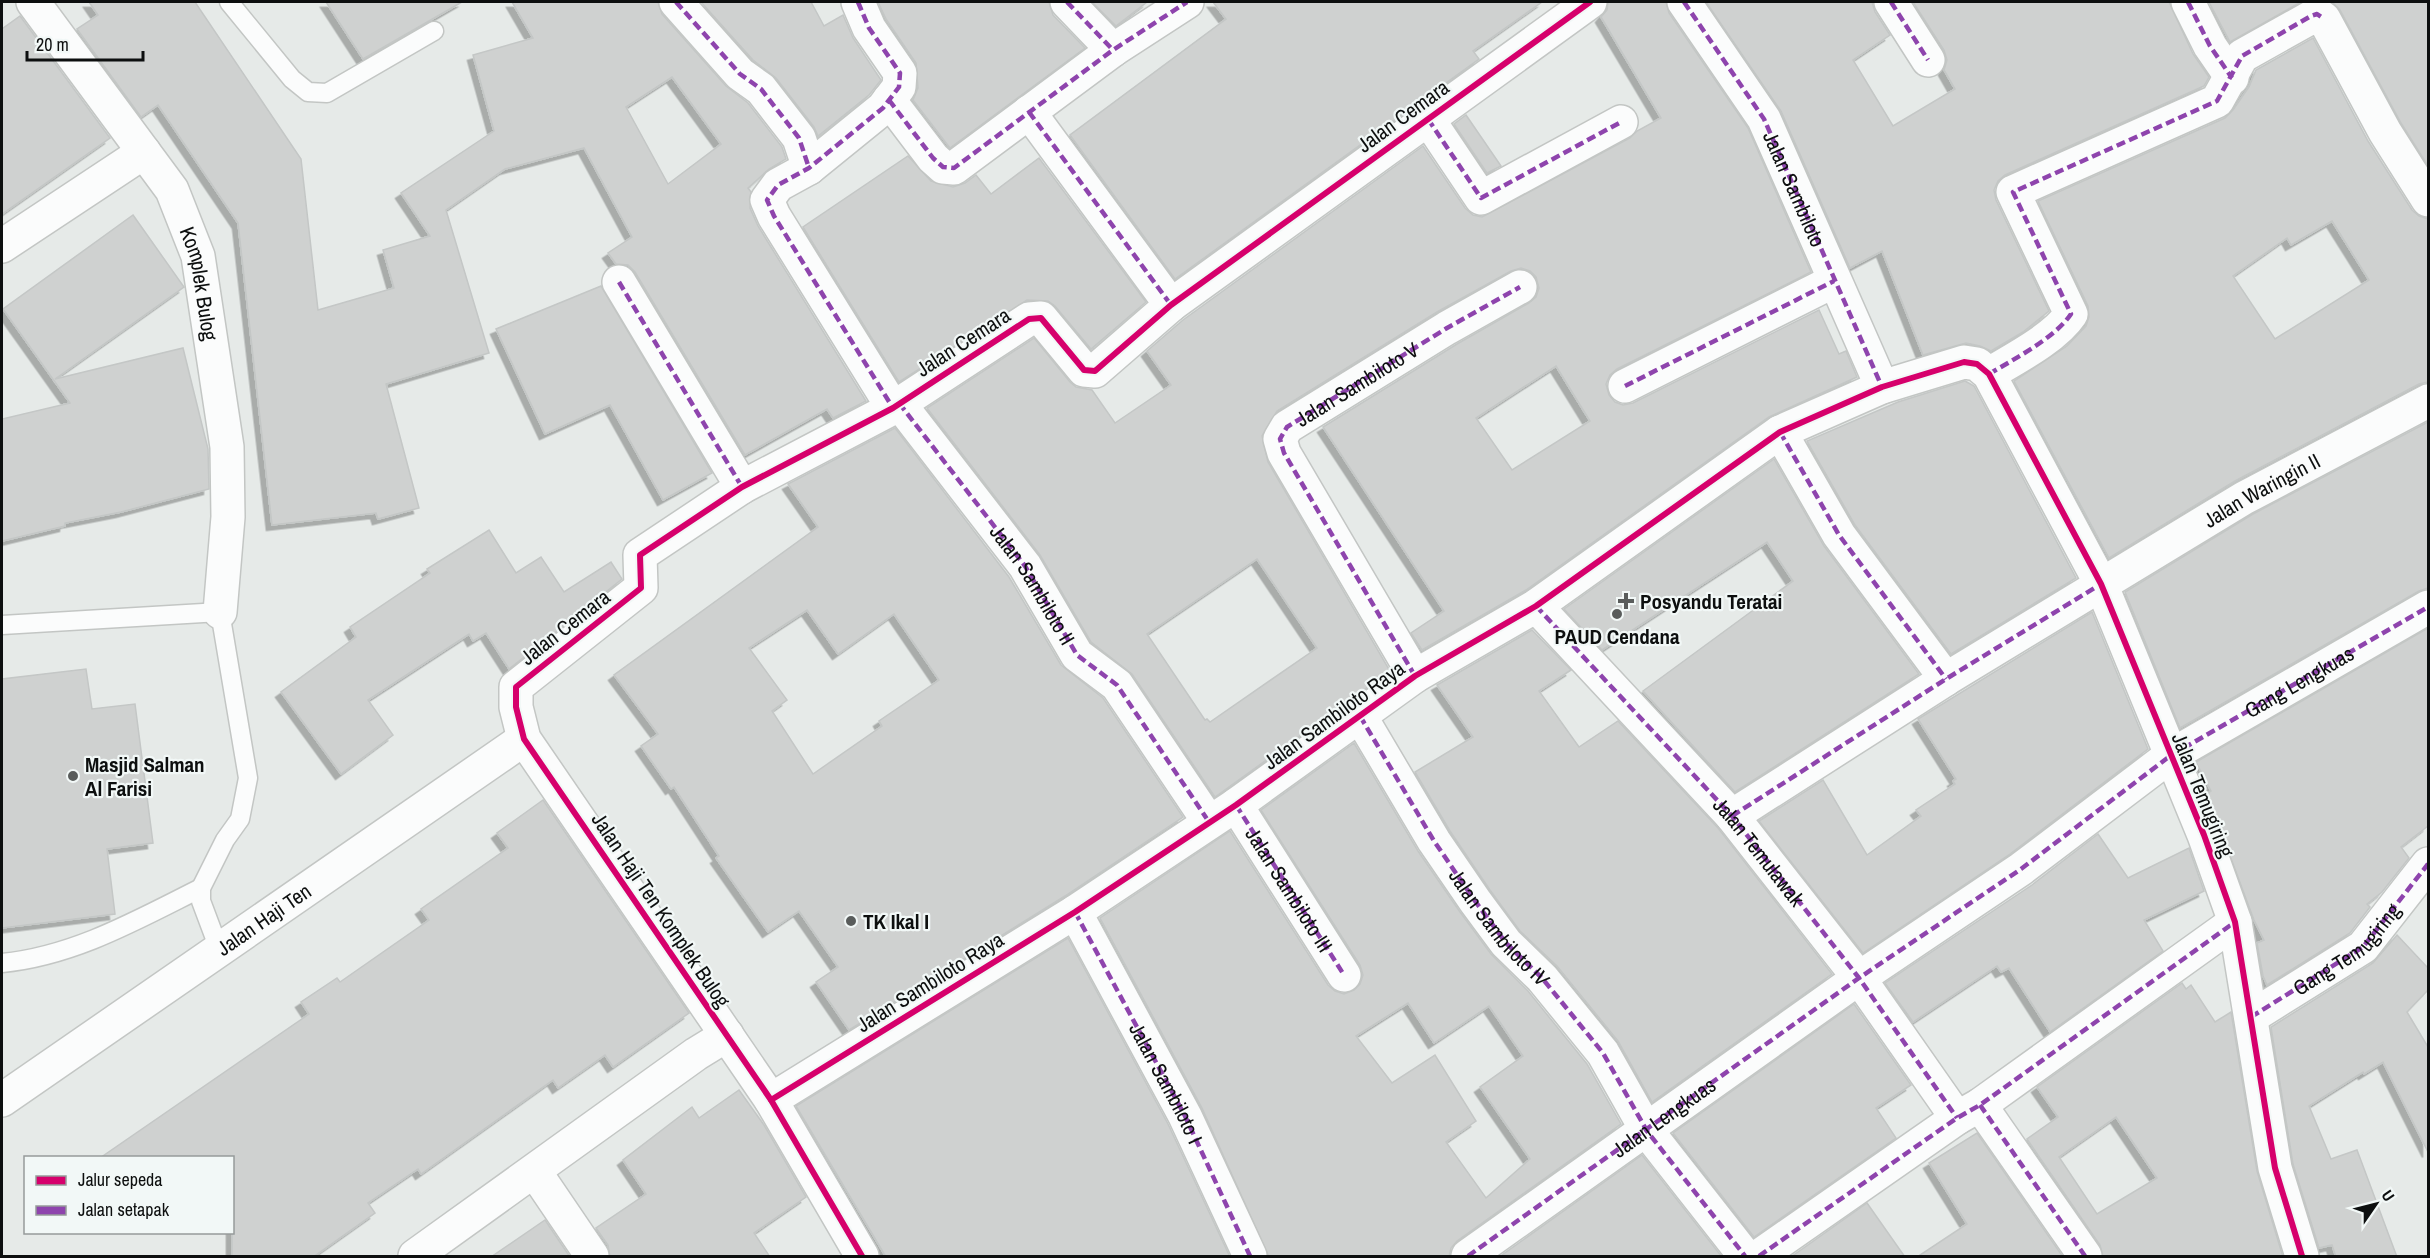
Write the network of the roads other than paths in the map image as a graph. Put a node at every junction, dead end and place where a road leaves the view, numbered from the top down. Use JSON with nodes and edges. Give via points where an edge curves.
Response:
{"nodes":[{"id":1,"x":33,"y":2,"type":"edge"},
{"id":2,"x":229,"y":2,"type":"edge"},
{"id":3,"x":676,"y":2,"type":"edge"},
{"id":4,"x":858,"y":2,"type":"edge"},
{"id":5,"x":1067,"y":2,"type":"edge"},
{"id":6,"x":1187,"y":2,"type":"edge"},
{"id":7,"x":1590,"y":2,"type":"edge"},
{"id":8,"x":1684,"y":2,"type":"edge"},
{"id":9,"x":1892,"y":2,"type":"edge"},
{"id":10,"x":2188,"y":2,"type":"edge"},
{"id":11,"x":434,"y":31,"type":"dead end"},
{"id":12,"x":1113,"y":50,"type":"junction"},
{"id":13,"x":1928,"y":60,"type":"dead end"},
{"id":14,"x":2232,"y":78,"type":"junction"},
{"id":15,"x":889,"y":100,"type":"junction"},
{"id":16,"x":1029,"y":112,"type":"junction"},
{"id":17,"x":1428,"y":119,"type":"junction"},
{"id":18,"x":1621,"y":122,"type":"dead end"},
{"id":19,"x":144,"y":152,"type":"junction"},
{"id":20,"x":809,"y":168,"type":"junction"},
{"id":21,"x":2428,"y":200,"type":"edge"},
{"id":22,"x":2,"y":246,"type":"edge"},
{"id":23,"x":1834,"y":281,"type":"junction"},
{"id":24,"x":619,"y":282,"type":"dead end"},
{"id":25,"x":1520,"y":287,"type":"dead end"},
{"id":26,"x":1171,"y":305,"type":"junction"},
{"id":27,"x":1989,"y":374,"type":"junction"},
{"id":28,"x":1625,"y":386,"type":"dead end"},
{"id":29,"x":1882,"y":387,"type":"junction"},
{"id":30,"x":2428,"y":401,"type":"edge"},
{"id":31,"x":896,"y":405,"type":"junction"},
{"id":32,"x":1780,"y":432,"type":"junction"},
{"id":33,"x":742,"y":486,"type":"junction"},
{"id":34,"x":2100,"y":585,"type":"junction"},
{"id":35,"x":1536,"y":606,"type":"junction"},
{"id":36,"x":2428,"y":607,"type":"edge"},
{"id":37,"x":220,"y":612,"type":"junction"},
{"id":38,"x":2,"y":625,"type":"edge"},
{"id":39,"x":1414,"y":676,"type":"junction"},
{"id":40,"x":1946,"y":679,"type":"junction"},
{"id":41,"x":1360,"y":716,"type":"junction"},
{"id":42,"x":524,"y":739,"type":"junction"},
{"id":43,"x":2170,"y":756,"type":"junction"},
{"id":44,"x":1236,"y":805,"type":"junction"},
{"id":45,"x":1732,"y":816,"type":"junction"},
{"id":46,"x":1209,"y":822,"type":"junction"},
{"id":47,"x":2428,"y":864,"type":"edge"},
{"id":48,"x":201,"y":888,"type":"junction"},
{"id":49,"x":1075,"y":912,"type":"junction"},
{"id":50,"x":2235,"y":922,"type":"junction"},
{"id":51,"x":219,"y":949,"type":"junction"},
{"id":52,"x":2,"y":963,"type":"edge"},
{"id":53,"x":1344,"y":975,"type":"dead end"},
{"id":54,"x":1859,"y":978,"type":"junction"},
{"id":55,"x":2251,"y":1017,"type":"junction"},
{"id":56,"x":727,"y":1035,"type":"junction"},
{"id":57,"x":2,"y":1100,"type":"edge"},
{"id":58,"x":771,"y":1100,"type":"junction"},
{"id":59,"x":1969,"y":1112,"type":"junction"},
{"id":60,"x":1647,"y":1131,"type":"junction"},
{"id":61,"x":535,"y":1172,"type":"junction"},
{"id":62,"x":1479,"y":1253,"type":"edge"},
{"id":63,"x":415,"y":1257,"type":"edge"},
{"id":64,"x":592,"y":1257,"type":"edge"},
{"id":65,"x":862,"y":1257,"type":"edge"},
{"id":66,"x":1250,"y":1257,"type":"edge"},
{"id":67,"x":1745,"y":1257,"type":"edge"},
{"id":68,"x":1759,"y":1257,"type":"edge"},
{"id":69,"x":2085,"y":1257,"type":"edge"},
{"id":70,"x":2302,"y":1257,"type":"edge"}],
"edges":[{"from":1,"to":19,"type":"street","name":"Komplek Bulog"},
{"from":2,"to":11,"type":"lane","via":[[292,80],[308,92],[327,93]]},
{"from":3,"to":20,"type":"street","via":[[740,74],[761,89],[799,138]]},
{"from":4,"to":15,"type":"street","via":[[869,28],[900,73],[899,87]]},
{"from":5,"to":12,"type":"street"},
{"from":6,"to":12,"type":"street"},
{"from":7,"to":17,"type":"street","name":"Jalan Cemara"},
{"from":8,"to":23,"type":"street","name":"Jalan Sambiloto","via":[[1764,118]]},
{"from":9,"to":13,"type":"street"},
{"from":10,"to":14,"type":"street","via":[[2210,46]]},
{"from":12,"to":16,"type":"street"},
{"from":14,"to":21,"type":"street","via":[[2242,56],[2311,16],[2322,16],[2385,132]]},
{"from":14,"to":27,"type":"street","via":[[2217,101],[2013,192],[2071,314]]},
{"from":15,"to":16,"type":"street","via":[[933,158],[943,167],[954,168]]},
{"from":15,"to":20,"type":"street"},
{"from":16,"to":26,"type":"street"},
{"from":17,"to":18,"type":"street","via":[[1481,198]]},
{"from":17,"to":26,"type":"street","name":"Jalan Cemara"},
{"from":19,"to":22,"type":"street"},
{"from":19,"to":37,"type":"street","name":"Komplek Bulog","via":[[172,190],[198,256],[227,447],[228,517]]},
{"from":20,"to":31,"type":"street","name":"Jalan Sambiloto II","via":[[778,185],[767,200]]},
{"from":23,"to":28,"type":"street"},
{"from":23,"to":29,"type":"street","name":"Jalan Sambiloto"},
{"from":24,"to":33,"type":"street"},
{"from":25,"to":39,"type":"street","name":"Jalan Sambiloto V","via":[[1287,427],[1280,440]]},
{"from":26,"to":31,"type":"street","name":"Jalan Cemara","via":[[1095,371],[1084,370],[1041,318],[1029,319]]},
{"from":27,"to":29,"type":"street","name":"Jalan Sambiloto Raya","via":[[1977,364],[1964,362]]},
{"from":27,"to":34,"type":"street","name":"Jalan Temugiring"},
{"from":29,"to":32,"type":"street","name":"Jalan Sambiloto Raya"},
{"from":30,"to":34,"type":"street","name":"Jalan Waringin II","via":[[2244,498]]},
{"from":31,"to":33,"type":"street","name":"Jalan Cemara"},
{"from":31,"to":46,"type":"street","name":"Jalan Sambiloto II","via":[[1025,566],[1077,655],[1117,685]]},
{"from":32,"to":35,"type":"street","name":"Jalan Sambiloto Raya"},
{"from":32,"to":40,"type":"street","via":[[1839,535]]},
{"from":33,"to":42,"type":"street","name":"Jalan Cemara","via":[[640,555],[641,588],[516,687],[516,707]]},
{"from":34,"to":40,"type":"street","name":"Jalan Waringin II"},
{"from":34,"to":43,"type":"street","name":"Jalan Temugiring"},
{"from":35,"to":39,"type":"street","name":"Jalan Sambiloto Raya"},
{"from":35,"to":45,"type":"street","name":"Jalan Temulawak"},
{"from":36,"to":43,"type":"street","name":"Gang Lengkuas"},
{"from":37,"to":38,"type":"lane"},
{"from":37,"to":48,"type":"lane","via":[[248,777],[240,819]]},
{"from":39,"to":41,"type":"street","name":"Jalan Sambiloto Raya"},
{"from":40,"to":45,"type":"street","name":"Jalan Waringin II"},
{"from":41,"to":44,"type":"street","name":"Jalan Sambiloto Raya"},
{"from":41,"to":60,"type":"street","name":"Jalan Sambiloto IV","via":[[1434,841],[1475,901],[1506,943],[1542,978],[1603,1053]]},
{"from":42,"to":51,"type":"street","name":"Jalan Haji Ten"},
{"from":42,"to":56,"type":"street","name":"Jalan Haji Ten Komplek Bulog"},
{"from":43,"to":50,"type":"street","name":"Jalan Temugiring"},
{"from":43,"to":54,"type":"street","name":"Gang Lengkuas","via":[[2021,869]]},
{"from":44,"to":46,"type":"street","name":"Jalan Sambiloto Raya"},
{"from":44,"to":53,"type":"street","name":"Jalan Sambiloto III"},
{"from":45,"to":54,"type":"street","name":"Jalan Temulawak"},
{"from":46,"to":49,"type":"street","name":"Jalan Sambiloto Raya"},
{"from":47,"to":55,"type":"street","name":"Gang Temugiring","via":[[2363,946]]},
{"from":48,"to":51,"type":"lane","via":[[201,901]]},
{"from":48,"to":52,"type":"lane","via":[[92,941]]},
{"from":49,"to":58,"type":"street","name":"Jalan Sambiloto Raya"},
{"from":49,"to":66,"type":"street","name":"Jalan Sambiloto I","via":[[1185,1116]]},
{"from":50,"to":55,"type":"street","name":"Jalan Temugiring"},
{"from":50,"to":59,"type":"street"},
{"from":51,"to":57,"type":"street","name":"Jalan Haji Ten"},
{"from":54,"to":59,"type":"street","name":"Jalan Temulawak"},
{"from":54,"to":60,"type":"street","name":"Jalan Lengkuas"},
{"from":55,"to":70,"type":"street","name":"Jalan Temugiring","via":[[2275,1168]]},
{"from":56,"to":58,"type":"street","name":"Jalan Haji Ten Komplek Bulog"},
{"from":56,"to":61,"type":"street","name":"Jalan Haji Ten Komplek Bulog"},
{"from":58,"to":65,"type":"street","name":"Jalan Haji Ten Komplek Bulog"},
{"from":59,"to":68,"type":"street"},
{"from":59,"to":69,"type":"street","name":"Jalan Temulawak"},
{"from":60,"to":62,"type":"street","name":"Jalan Lengkuas"},
{"from":60,"to":67,"type":"street","name":"Jalan Sambiloto IV"},
{"from":61,"to":63,"type":"street","name":"Jalan Haji Ten Komplek Bulog"},
{"from":61,"to":64,"type":"street"}]}
